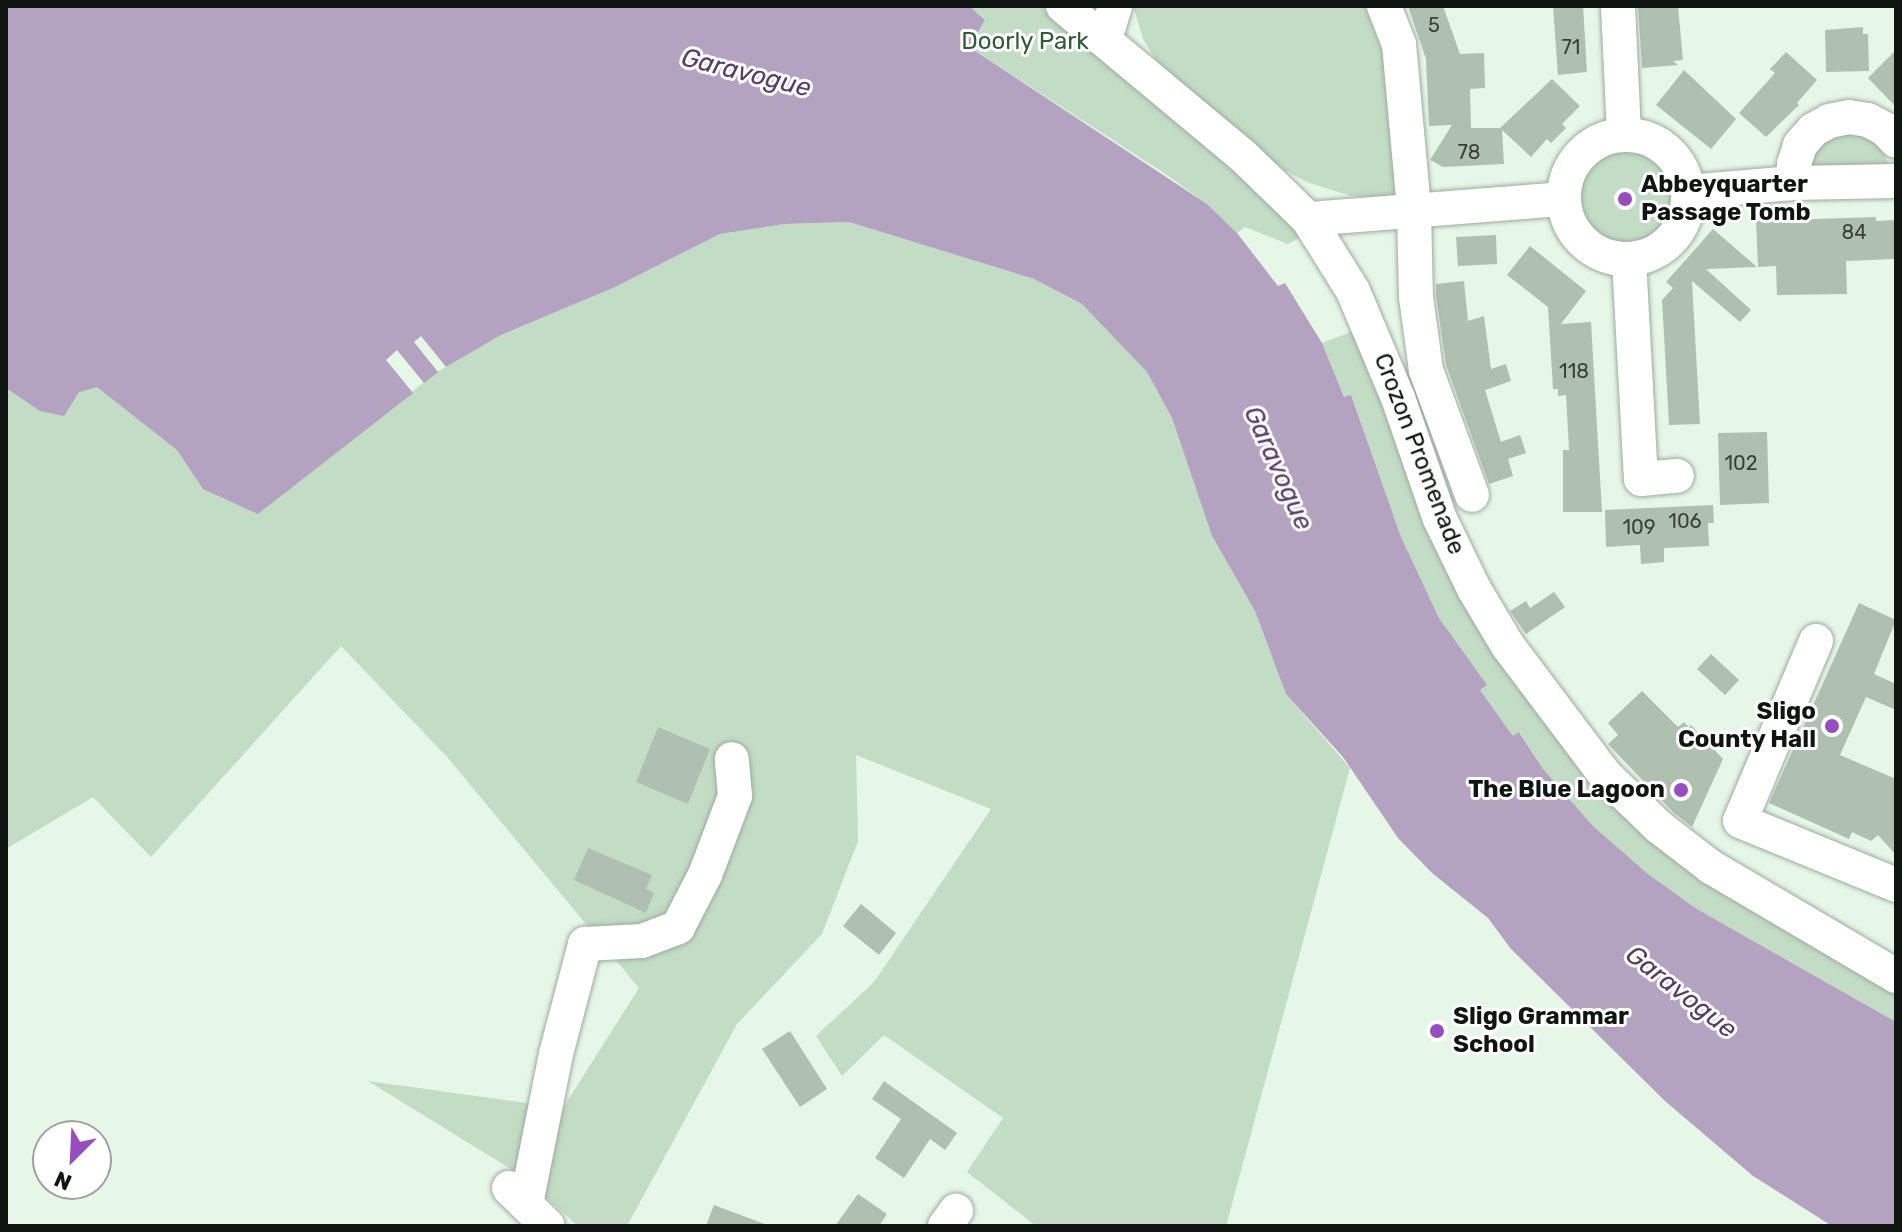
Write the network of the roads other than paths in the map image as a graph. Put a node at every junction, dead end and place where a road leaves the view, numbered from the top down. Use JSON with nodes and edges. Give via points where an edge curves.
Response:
{"nodes":[{"id":1,"x":1063,"y":6,"type":"edge"},
{"id":2,"x":1115,"y":6,"type":"edge"},
{"id":3,"x":1384,"y":6,"type":"edge"},
{"id":4,"x":1618,"y":6,"type":"edge"},
{"id":5,"x":1101,"y":38,"type":"junction"},
{"id":6,"x":1624,"y":135,"type":"junction"},
{"id":7,"x":1896,"y":141,"type":"edge"},
{"id":8,"x":1896,"y":181,"type":"edge"},
{"id":9,"x":1793,"y":183,"type":"junction"},
{"id":10,"x":1688,"y":192,"type":"junction"},
{"id":11,"x":1563,"y":199,"type":"junction"},
{"id":12,"x":1414,"y":210,"type":"junction"},
{"id":13,"x":1308,"y":219,"type":"junction"},
{"id":14,"x":1629,"y":259,"type":"junction"},
{"id":15,"x":1677,"y":476,"type":"dead end"},
{"id":16,"x":1472,"y":495,"type":"dead end"},
{"id":17,"x":1816,"y":641,"type":"dead end"},
{"id":18,"x":732,"y":759,"type":"dead end"},
{"id":19,"x":1896,"y":885,"type":"edge"},
{"id":20,"x":1896,"y":976,"type":"edge"},
{"id":21,"x":527,"y":1205,"type":"edge"}],
"edges":[{"from":1,"to":5,"type":"street"},
{"from":2,"to":5,"type":"street"},
{"from":3,"to":12,"type":"street","via":[[1399,44]]},
{"from":4,"to":6,"type":"street"},
{"from":5,"to":13,"type":"street","name":"Crozon Promenade","via":[[1242,155]]},
{"from":6,"to":10,"type":"street","via":[[1650,140],[1669,152],[1682,169]]},
{"from":6,"to":11,"type":"street","via":[[1597,142],[1581,154],[1568,173]]},
{"from":7,"to":9,"type":"street","via":[[1868,120],[1829,121],[1800,145]]},
{"from":8,"to":9,"type":"street"},
{"from":9,"to":10,"type":"street"},
{"from":10,"to":14,"type":"street","via":[[1687,213],[1677,233],[1658,251]]},
{"from":11,"to":12,"type":"street"},
{"from":11,"to":14,"type":"street","via":[[1569,224],[1581,241],[1601,255]]},
{"from":12,"to":13,"type":"street"},
{"from":12,"to":16,"type":"street","via":[[1416,297],[1426,370]]},
{"from":13,"to":20,"type":"street","name":"Crozon Promenade","via":[[1359,304],[1440,519],[1474,589],[1508,646],[1606,776],[1711,867]]},
{"from":14,"to":15,"type":"street","via":[[1641,479]]},
{"from":17,"to":19,"type":"street","via":[[1740,821]]},
{"from":18,"to":21,"type":"street","via":[[735,796],[705,875],[678,927],[642,941],[585,944],[556,1054]]}]}
